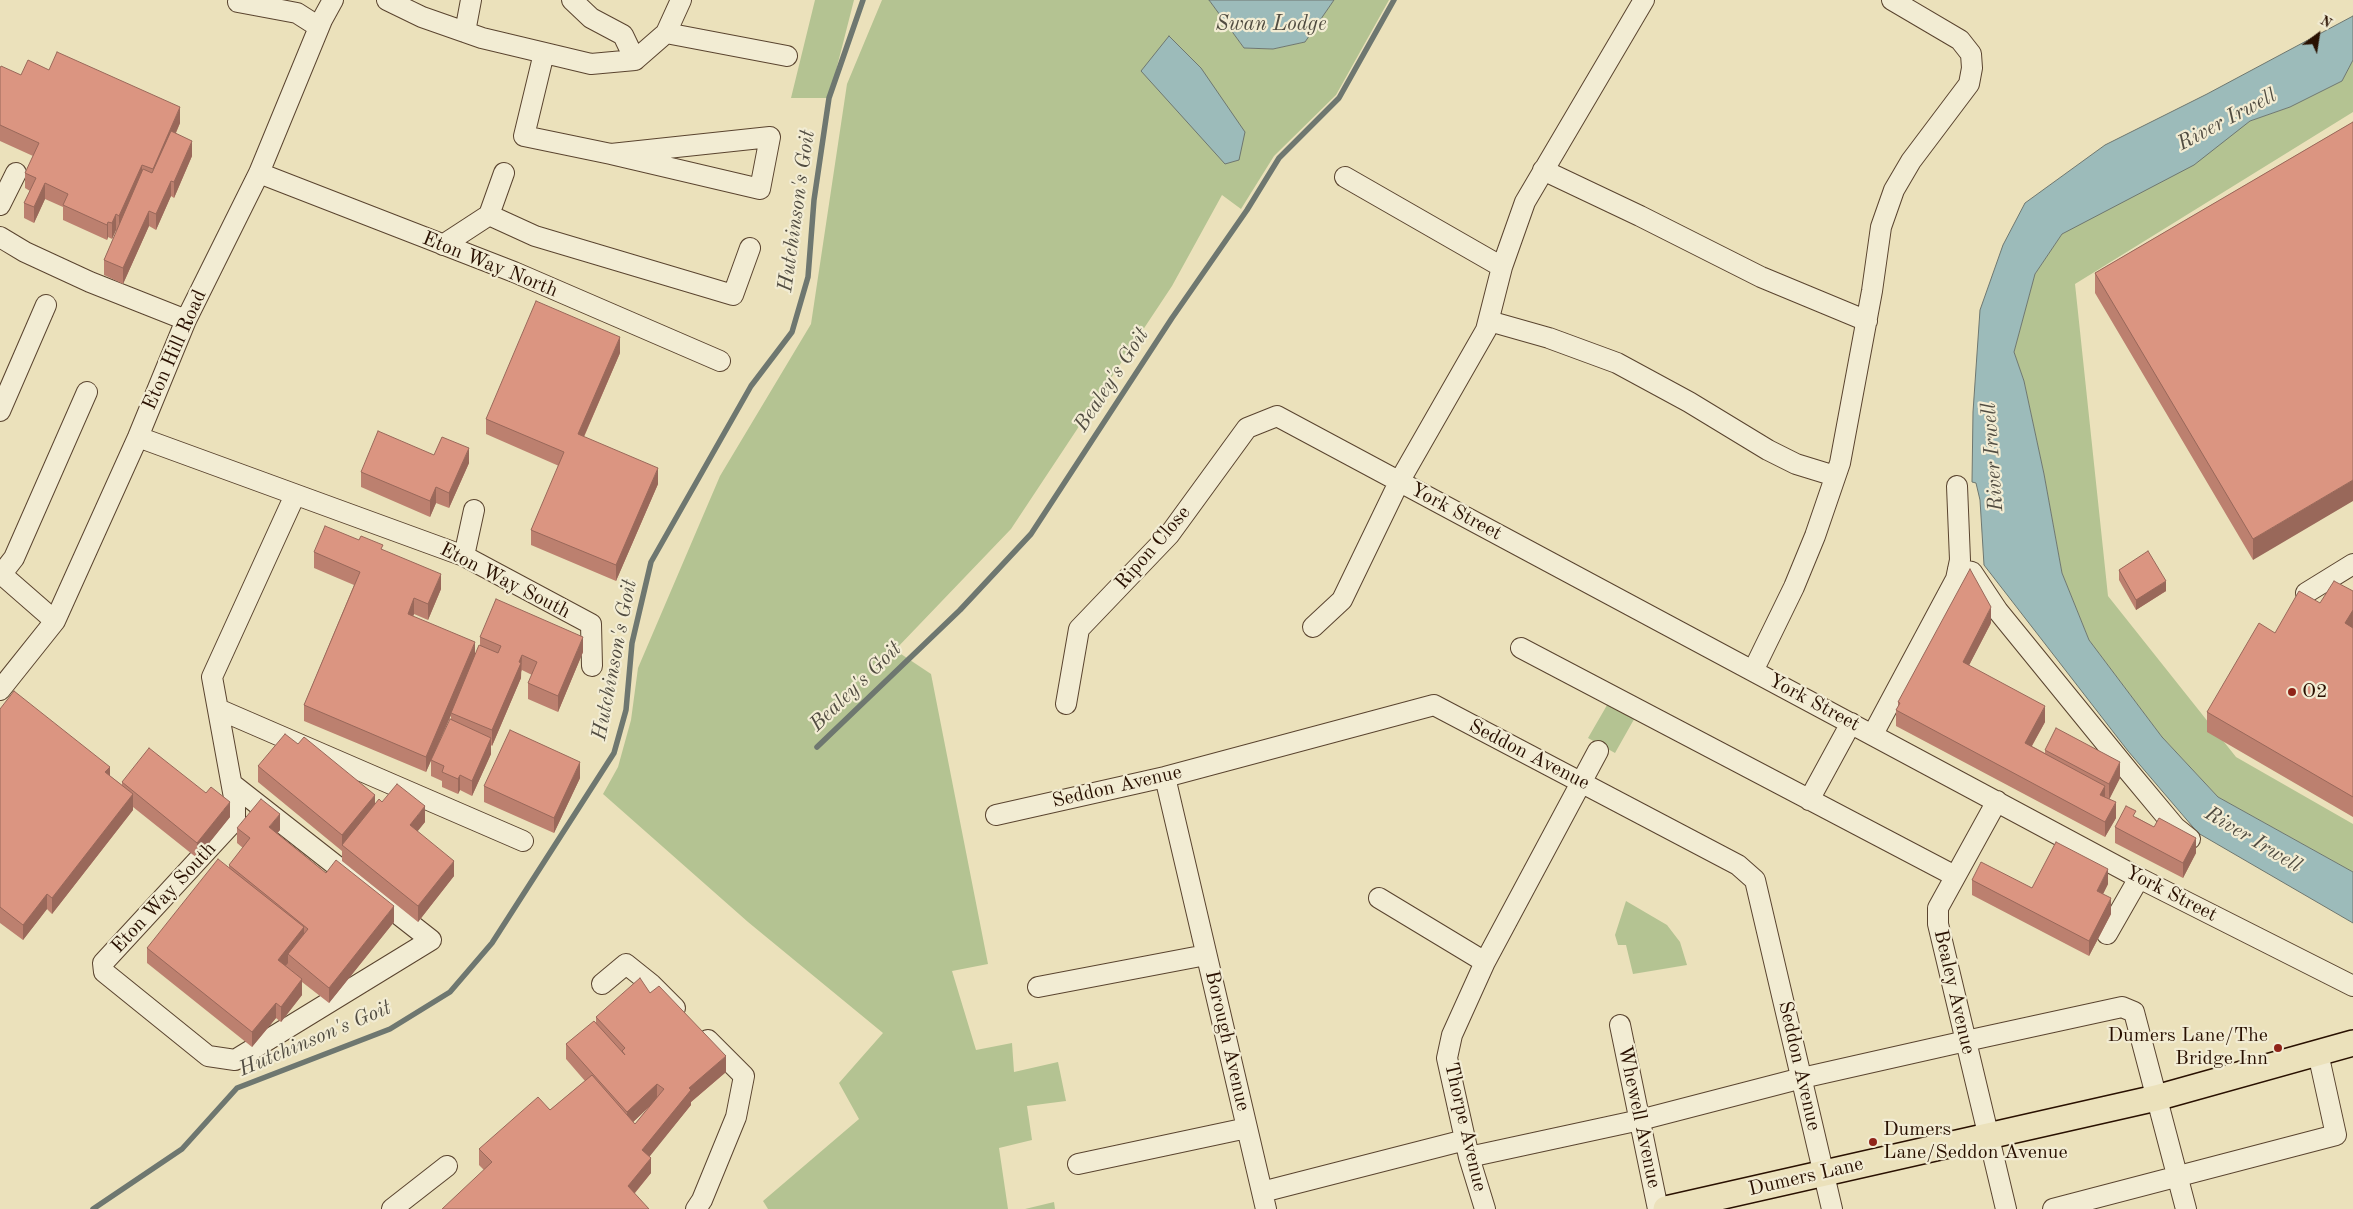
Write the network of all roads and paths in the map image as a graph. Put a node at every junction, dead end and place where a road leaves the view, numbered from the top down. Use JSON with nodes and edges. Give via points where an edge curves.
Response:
{"nodes":[{"id":1,"x":333,"y":0,"type":"edge"},
{"id":2,"x":472,"y":0,"type":"edge"},
{"id":3,"x":572,"y":0,"type":"edge"},
{"id":4,"x":681,"y":0,"type":"edge"},
{"id":5,"x":1892,"y":0,"type":"edge"},
{"id":6,"x":391,"y":1,"type":"edge"},
{"id":7,"x":238,"y":2,"type":"dead end"},
{"id":8,"x":1640,"y":2,"type":"edge"},
{"id":9,"x":319,"y":27,"type":"junction"},
{"id":10,"x":465,"y":32,"type":"junction"},
{"id":11,"x":666,"y":33,"type":"junction"},
{"id":12,"x":544,"y":53,"type":"junction"},
{"id":13,"x":787,"y":56,"type":"dead end"},
{"id":14,"x":635,"y":60,"type":"junction"},
{"id":15,"x":611,"y":154,"type":"junction"},
{"id":16,"x":1543,"y":170,"type":"junction"},
{"id":17,"x":16,"y":173,"type":"dead end"},
{"id":18,"x":259,"y":173,"type":"junction"},
{"id":19,"x":504,"y":173,"type":"dead end"},
{"id":20,"x":1345,"y":177,"type":"dead end"},
{"id":21,"x":0,"y":205,"type":"edge"},
{"id":22,"x":489,"y":215,"type":"junction"},
{"id":23,"x":0,"y":237,"type":"edge"},
{"id":24,"x":443,"y":245,"type":"junction"},
{"id":25,"x":750,"y":248,"type":"dead end"},
{"id":26,"x":1502,"y":267,"type":"junction"},
{"id":27,"x":46,"y":305,"type":"dead end"},
{"id":28,"x":186,"y":320,"type":"junction"},
{"id":29,"x":1489,"y":321,"type":"junction"},
{"id":30,"x":1867,"y":321,"type":"junction"},
{"id":31,"x":720,"y":361,"type":"dead end"},
{"id":32,"x":87,"y":392,"type":"dead end"},
{"id":33,"x":0,"y":411,"type":"edge"},
{"id":34,"x":1277,"y":416,"type":"joint"},
{"id":35,"x":138,"y":437,"type":"junction"},
{"id":36,"x":1835,"y":476,"type":"junction"},
{"id":37,"x":1399,"y":482,"type":"junction"},
{"id":38,"x":1957,"y":486,"type":"dead end"},
{"id":39,"x":295,"y":495,"type":"junction"},
{"id":40,"x":474,"y":510,"type":"dead end"},
{"id":41,"x":464,"y":556,"type":"junction"},
{"id":42,"x":2353,"y":564,"type":"edge"},
{"id":43,"x":1958,"y":569,"type":"junction"},
{"id":44,"x":0,"y":575,"type":"edge"},
{"id":45,"x":2306,"y":593,"type":"edge"},
{"id":46,"x":55,"y":620,"type":"junction"},
{"id":47,"x":1313,"y":627,"type":"dead end"},
{"id":48,"x":1521,"y":648,"type":"dead end"},
{"id":49,"x":592,"y":666,"type":"dead end"},
{"id":50,"x":1753,"y":671,"type":"junction"},
{"id":51,"x":0,"y":690,"type":"edge"},
{"id":52,"x":1066,"y":704,"type":"dead end"},
{"id":53,"x":218,"y":709,"type":"junction"},
{"id":54,"x":1851,"y":723,"type":"junction"},
{"id":55,"x":1873,"y":734,"type":"junction"},
{"id":56,"x":1598,"y":751,"type":"dead end"},
{"id":57,"x":1165,"y":777,"type":"junction"},
{"id":58,"x":1583,"y":783,"type":"junction"},
{"id":59,"x":232,"y":784,"type":"junction"},
{"id":60,"x":1809,"y":800,"type":"junction"},
{"id":61,"x":1997,"y":801,"type":"junction"},
{"id":62,"x":996,"y":815,"type":"dead end"},
{"id":63,"x":2190,"y":840,"type":"edge"},
{"id":64,"x":522,"y":841,"type":"dead end"},
{"id":65,"x":1955,"y":876,"type":"junction"},
{"id":66,"x":2139,"y":878,"type":"junction"},
{"id":67,"x":1379,"y":898,"type":"dead end"},
{"id":68,"x":2107,"y":934,"type":"dead end"},
{"id":69,"x":1206,"y":955,"type":"junction"},
{"id":70,"x":1485,"y":962,"type":"junction"},
{"id":71,"x":602,"y":984,"type":"dead end"},
{"id":72,"x":2353,"y":986,"type":"edge"},
{"id":73,"x":1038,"y":988,"type":"dead end"},
{"id":74,"x":1620,"y":1025,"type":"dead end"},
{"id":75,"x":1966,"y":1041,"type":"junction"},
{"id":76,"x":2353,"y":1043,"type":"edge"},
{"id":77,"x":2318,"y":1053,"type":"junction"},
{"id":78,"x":1802,"y":1078,"type":"junction"},
{"id":79,"x":2156,"y":1098,"type":"junction"},
{"id":80,"x":1640,"y":1120,"type":"junction"},
{"id":81,"x":1247,"y":1128,"type":"junction"},
{"id":82,"x":1989,"y":1137,"type":"junction"},
{"id":83,"x":1467,"y":1149,"type":"junction"},
{"id":84,"x":1078,"y":1164,"type":"dead end"},
{"id":85,"x":447,"y":1166,"type":"dead end"},
{"id":86,"x":1824,"y":1172,"type":"junction"},
{"id":87,"x":2178,"y":1178,"type":"junction"},
{"id":88,"x":1264,"y":1201,"type":"edge"},
{"id":89,"x":392,"y":1209,"type":"edge"},
{"id":90,"x":696,"y":1209,"type":"edge"},
{"id":91,"x":1484,"y":1209,"type":"edge"},
{"id":92,"x":1658,"y":1209,"type":"edge"},
{"id":93,"x":1666,"y":1209,"type":"edge"},
{"id":94,"x":1832,"y":1209,"type":"edge"},
{"id":95,"x":2006,"y":1209,"type":"edge"},
{"id":96,"x":2054,"y":1209,"type":"edge"},
{"id":97,"x":2186,"y":1209,"type":"edge"}],
"edges":[{"from":1,"to":9,"type":"street","name":"Eton Hill Road"},
{"from":2,"to":10,"type":"street"},
{"from":3,"to":14,"type":"street","via":[[591,18],[623,34]]},
{"from":4,"to":11,"type":"street"},
{"from":5,"to":30,"type":"street","via":[[1960,40],[1971,54],[1972,68],[1969,84],[1911,161],[1894,190],[1881,227]]},
{"from":6,"to":10,"type":"street","via":[[422,17]]},
{"from":7,"to":9,"type":"street","via":[[297,13]]},
{"from":8,"to":16,"type":"street"},
{"from":9,"to":18,"type":"street","name":"Eton Hill Road"},
{"from":10,"to":12,"type":"street"},
{"from":11,"to":13,"type":"street"},
{"from":11,"to":14,"type":"street"},
{"from":12,"to":14,"type":"street","via":[[591,64]]},
{"from":12,"to":15,"type":"street","via":[[524,136]]},
{"from":15,"to":15,"type":"street","via":[[690,147],[770,137],[760,190]]},
{"from":16,"to":26,"type":"street","via":[[1524,202]]},
{"from":16,"to":30,"type":"street","via":[[1761,277]]},
{"from":17,"to":21,"type":"street"},
{"from":18,"to":24,"type":"street","name":"Eton Way North"},
{"from":18,"to":28,"type":"street","name":"Eton Hill Road"},
{"from":19,"to":22,"type":"street"},
{"from":20,"to":26,"type":"street"},
{"from":22,"to":24,"type":"street"},
{"from":22,"to":25,"type":"street","via":[[535,236],[733,295]]},
{"from":23,"to":28,"type":"street","via":[[90,282]]},
{"from":24,"to":31,"type":"street","name":"Eton Way North"},
{"from":26,"to":29,"type":"street"},
{"from":27,"to":33,"type":"street"},
{"from":28,"to":35,"type":"street","name":"Eton Hill Road"},
{"from":29,"to":36,"type":"street","via":[[1549,338],[1617,363],[1768,450],[1796,464]]},
{"from":29,"to":37,"type":"street"},
{"from":30,"to":36,"type":"street"},
{"from":32,"to":44,"type":"street","via":[[14,558]]},
{"from":34,"to":37,"type":"street","name":"York Street"},
{"from":34,"to":52,"type":"street","name":"Ripon Close","via":[[1247,428],[1169,535],[1080,630]]},
{"from":35,"to":39,"type":"street","name":"Eton Way South"},
{"from":35,"to":46,"type":"street","name":"Eton Hill Road"},
{"from":36,"to":50,"type":"street","via":[[1794,587]]},
{"from":37,"to":47,"type":"street","via":[[1342,600]]},
{"from":37,"to":50,"type":"street","name":"York Street"},
{"from":38,"to":43,"type":"street"},
{"from":39,"to":41,"type":"street","name":"Eton Way South"},
{"from":39,"to":53,"type":"street","name":"Eton Way South","via":[[212,677]]},
{"from":40,"to":41,"type":"street"},
{"from":41,"to":49,"type":"street","name":"Eton Way South","via":[[590,624]]},
{"from":42,"to":45,"type":"street"},
{"from":43,"to":55,"type":"street","via":[[1956,580]]},
{"from":43,"to":63,"type":"street","via":[[1972,572],[1998,611],[2124,766]]},
{"from":44,"to":46,"type":"street"},
{"from":46,"to":51,"type":"street","name":"Eton Hill Road"},
{"from":48,"to":60,"type":"street"},
{"from":50,"to":54,"type":"street","name":"York Street"},
{"from":53,"to":59,"type":"street","name":"Eton Way South"},
{"from":53,"to":64,"type":"street"},
{"from":54,"to":55,"type":"street","name":"York Street"},
{"from":54,"to":60,"type":"street"},
{"from":55,"to":61,"type":"street","name":"York Street"},
{"from":56,"to":58,"type":"street","name":"Thorpe Avenue"},
{"from":57,"to":58,"type":"street","name":"Seddon Avenue","via":[[1434,705]]},
{"from":57,"to":62,"type":"street","name":"Seddon Avenue"},
{"from":57,"to":69,"type":"street","name":"Borough Avenue"},
{"from":58,"to":70,"type":"street","name":"Thorpe Avenue"},
{"from":58,"to":78,"type":"street","name":"Seddon Avenue","via":[[1738,865],[1756,880]]},
{"from":59,"to":59,"type":"street","name":"Eton Way South","via":[[235,820],[103,963],[104,972],[208,1056],[235,1060],[431,940]]},
{"from":60,"to":65,"type":"street"},
{"from":61,"to":65,"type":"street","name":"Bealey Avenue"},
{"from":61,"to":66,"type":"street","name":"York Street"},
{"from":65,"to":75,"type":"street","name":"Bealey Avenue","via":[[1938,908],[1938,924]]},
{"from":66,"to":68,"type":"street"},
{"from":66,"to":72,"type":"street","name":"York Street"},
{"from":67,"to":70,"type":"street"},
{"from":69,"to":73,"type":"street","name":"Borough Avenue"},
{"from":69,"to":81,"type":"street","name":"Borough Avenue"},
{"from":70,"to":83,"type":"street","name":"Thorpe Avenue","via":[[1452,1035],[1447,1058]]},
{"from":71,"to":90,"type":"street","via":[[626,964],[651,984],[744,1076],[736,1117]]},
{"from":74,"to":80,"type":"street","name":"Whewell Avenue"},
{"from":75,"to":78,"type":"street"},
{"from":75,"to":79,"type":"street","via":[[2122,1007],[2134,1012]]},
{"from":75,"to":82,"type":"street","name":"Bealey Avenue"},
{"from":76,"to":77,"type":"main road","name":"Dumers Lane"},
{"from":77,"to":79,"type":"main road","name":"Dumers Lane"},
{"from":77,"to":87,"type":"street","via":[[2336,1135]]},
{"from":78,"to":80,"type":"street"},
{"from":78,"to":86,"type":"street","name":"Seddon Avenue"},
{"from":79,"to":82,"type":"main road","name":"Dumers Lane"},
{"from":79,"to":87,"type":"street"},
{"from":80,"to":83,"type":"street"},
{"from":80,"to":92,"type":"street","name":"Whewell Avenue"},
{"from":81,"to":84,"type":"street","name":"Borough Avenue"},
{"from":81,"to":88,"type":"street","name":"Borough Avenue"},
{"from":82,"to":86,"type":"main road","name":"Dumers Lane"},
{"from":82,"to":95,"type":"street","name":"Bealey Avenue"},
{"from":83,"to":88,"type":"street"},
{"from":83,"to":91,"type":"street","name":"Thorpe Avenue"},
{"from":85,"to":89,"type":"street"},
{"from":86,"to":93,"type":"main road","name":"Dumers Lane"},
{"from":86,"to":94,"type":"street","name":"Seddon Avenue"},
{"from":87,"to":96,"type":"street"},
{"from":87,"to":97,"type":"street"}]}
